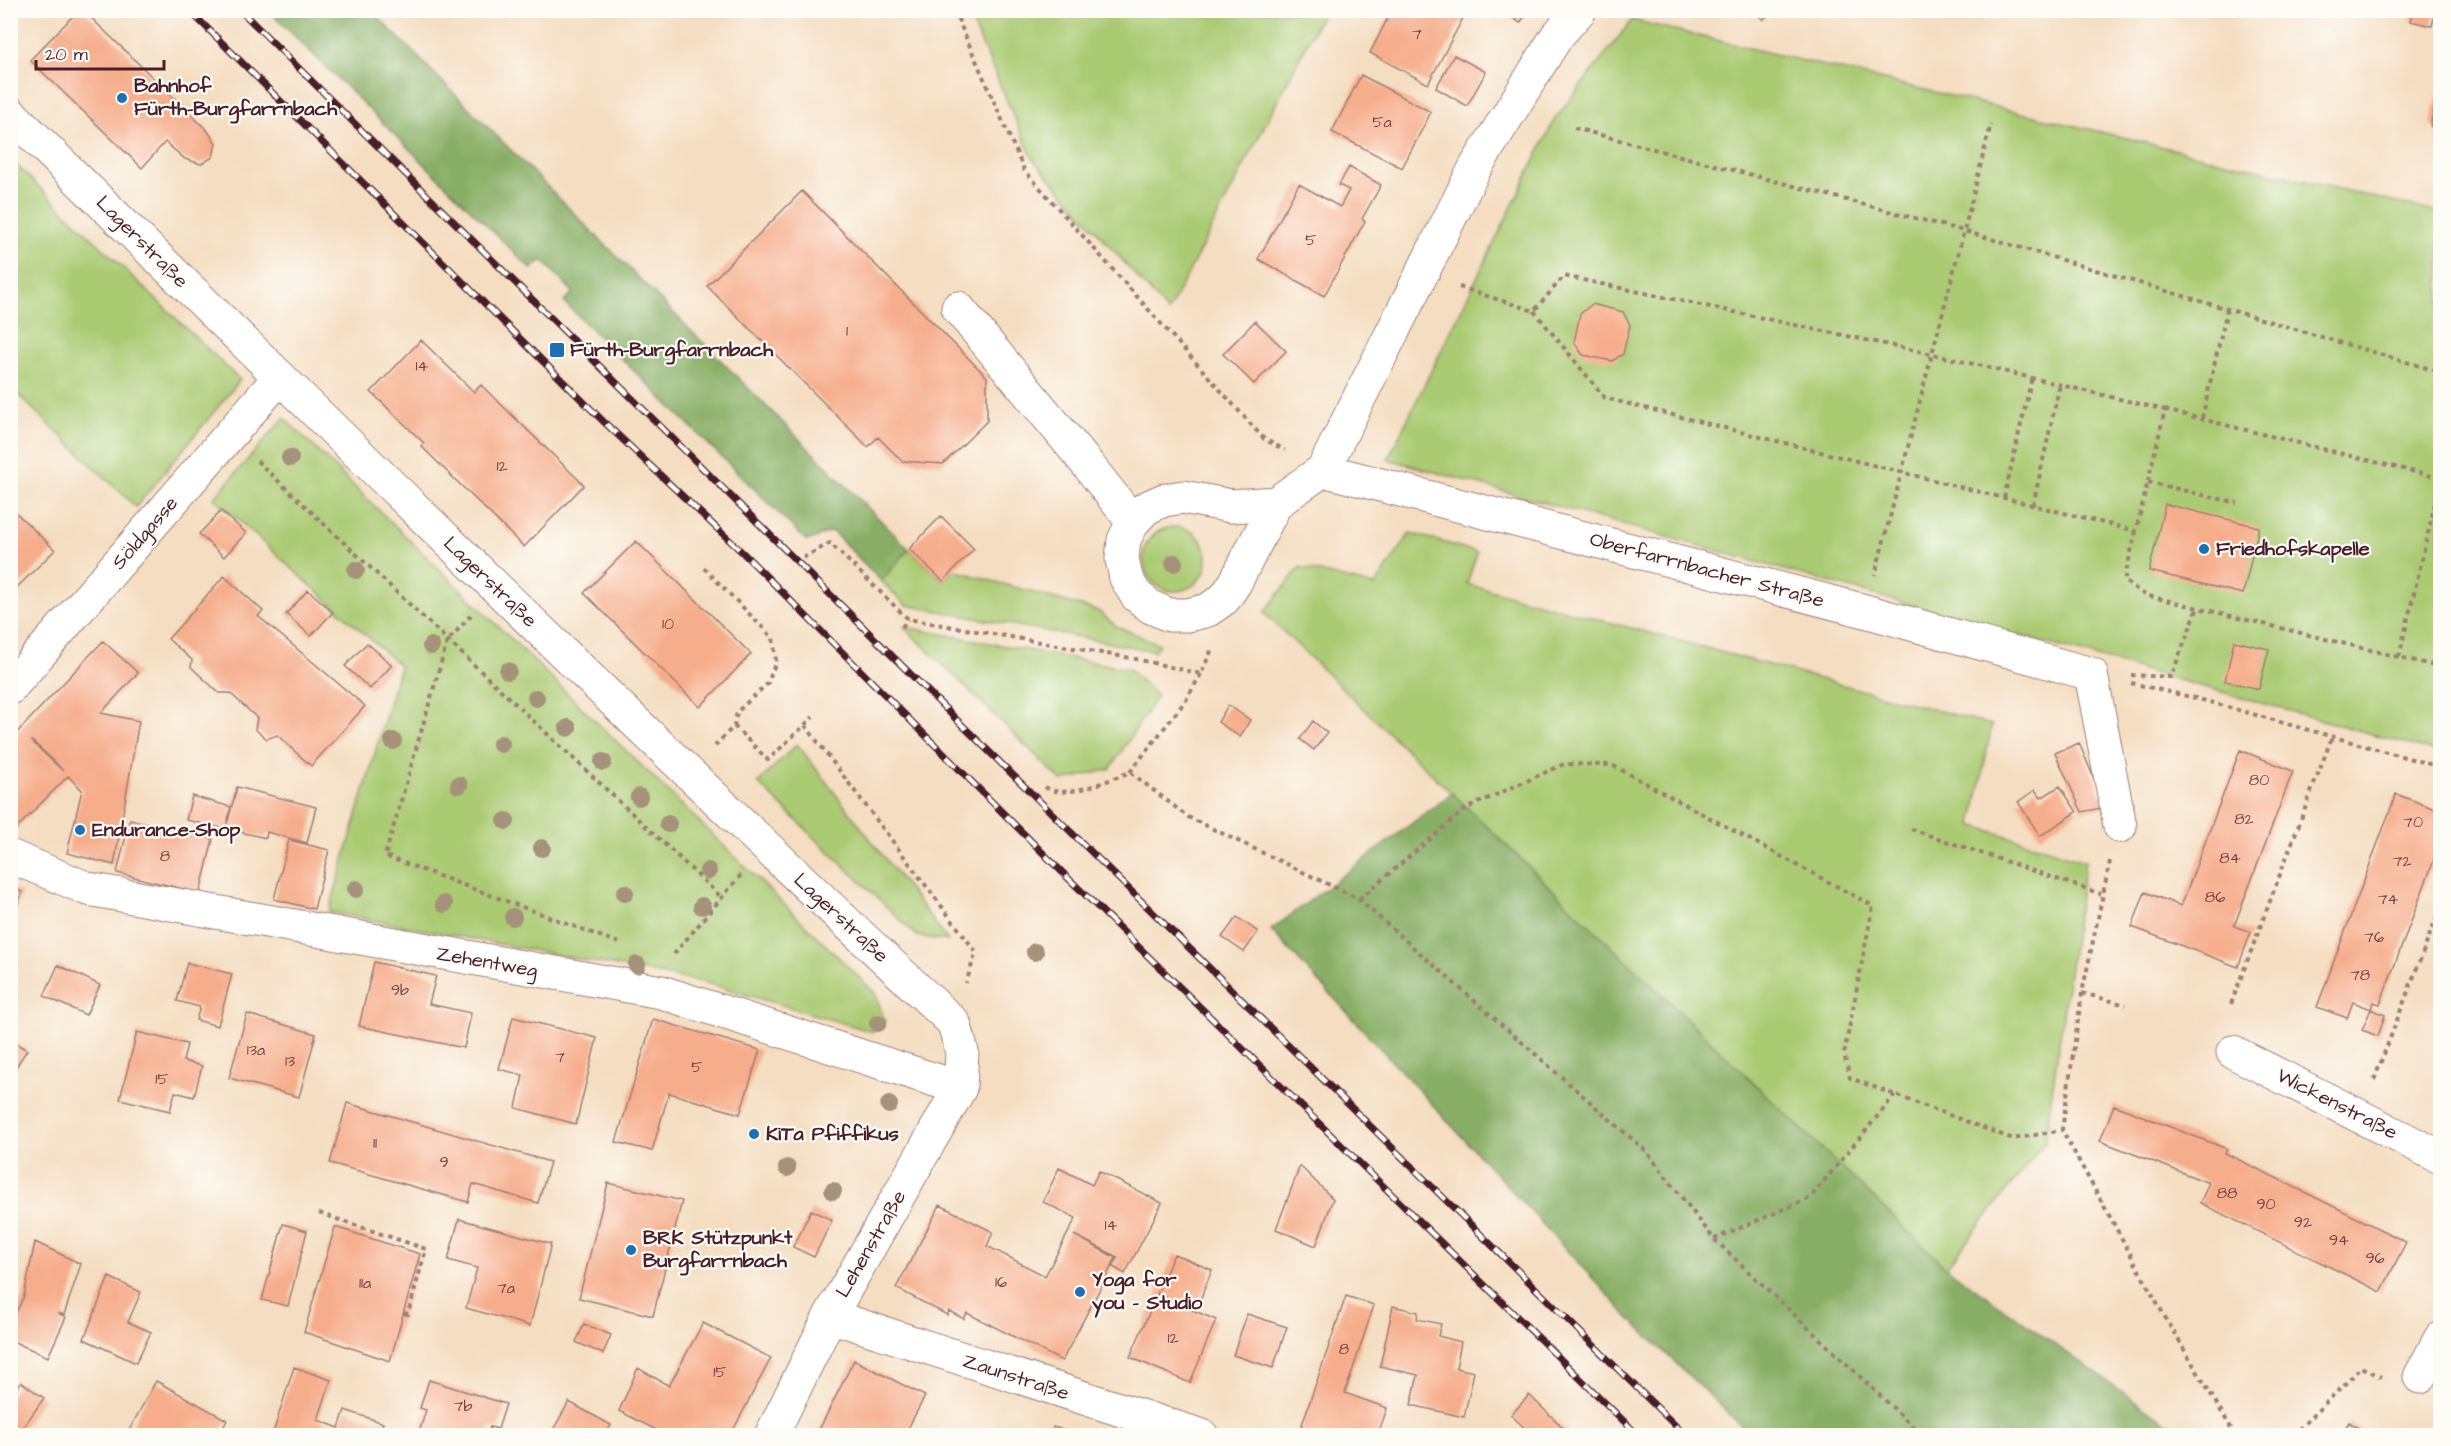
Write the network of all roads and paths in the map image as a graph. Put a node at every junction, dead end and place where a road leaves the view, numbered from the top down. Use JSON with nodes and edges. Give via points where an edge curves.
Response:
{"nodes":[{"id":1,"x":954,"y":10,"type":"edge"},
{"id":2,"x":1580,"y":10,"type":"edge"},
{"id":3,"x":10,"y":113,"type":"edge"},
{"id":4,"x":1991,"y":124,"type":"dead end"},
{"id":5,"x":1574,"y":128,"type":"dead end"},
{"id":6,"x":1964,"y":231,"type":"junction"},
{"id":7,"x":1422,"y":275,"type":"junction"},
{"id":8,"x":958,"y":308,"type":"dead end"},
{"id":9,"x":2228,"y":310,"type":"junction"},
{"id":10,"x":1534,"y":311,"type":"junction"},
{"id":11,"x":1932,"y":354,"type":"junction"},
{"id":12,"x":2440,"y":372,"type":"edge"},
{"id":13,"x":2032,"y":377,"type":"junction"},
{"id":14,"x":279,"y":378,"type":"junction"},
{"id":15,"x":2060,"y":384,"type":"junction"},
{"id":16,"x":2165,"y":410,"type":"junction"},
{"id":17,"x":2202,"y":418,"type":"junction"},
{"id":18,"x":257,"y":461,"type":"dead end"},
{"id":19,"x":1323,"y":470,"type":"junction"},
{"id":20,"x":1900,"y":472,"type":"junction"},
{"id":21,"x":2440,"y":478,"type":"edge"},
{"id":22,"x":2148,"y":482,"type":"junction"},
{"id":23,"x":2440,"y":482,"type":"edge"},
{"id":24,"x":2004,"y":498,"type":"junction"},
{"id":25,"x":1276,"y":503,"type":"junction"},
{"id":26,"x":2237,"y":503,"type":"dead end"},
{"id":27,"x":2033,"y":505,"type":"junction"},
{"id":28,"x":1133,"y":522,"type":"junction"},
{"id":29,"x":2136,"y":531,"type":"junction"},
{"id":30,"x":803,"y":558,"type":"dead end"},
{"id":31,"x":704,"y":568,"type":"dead end"},
{"id":32,"x":496,"y":588,"type":"junction"},
{"id":33,"x":2198,"y":607,"type":"junction"},
{"id":34,"x":1865,"y":611,"type":"junction"},
{"id":35,"x":908,"y":619,"type":"junction"},
{"id":36,"x":902,"y":627,"type":"dead end"},
{"id":37,"x":447,"y":642,"type":"junction"},
{"id":38,"x":2399,"y":657,"type":"junction"},
{"id":39,"x":1136,"y":659,"type":"dead end"},
{"id":40,"x":2440,"y":667,"type":"edge"},
{"id":41,"x":1201,"y":674,"type":"dead end"},
{"id":42,"x":2091,"y":674,"type":"junction"},
{"id":43,"x":10,"y":688,"type":"edge"},
{"id":44,"x":813,"y":717,"type":"dead end"},
{"id":45,"x":804,"y":725,"type":"junction"},
{"id":46,"x":2331,"y":736,"type":"junction"},
{"id":47,"x":2440,"y":767,"type":"edge"},
{"id":48,"x":1130,"y":772,"type":"junction"},
{"id":49,"x":1045,"y":787,"type":"dead end"},
{"id":50,"x":2120,"y":826,"type":"joint"},
{"id":51,"x":1911,"y":829,"type":"dead end"},
{"id":52,"x":764,"y":847,"type":"junction"},
{"id":53,"x":10,"y":856,"type":"edge"},
{"id":54,"x":2101,"y":894,"type":"junction"},
{"id":55,"x":722,"y":898,"type":"junction"},
{"id":56,"x":1359,"y":899,"type":"junction"},
{"id":57,"x":2440,"y":908,"type":"edge"},
{"id":58,"x":625,"y":945,"type":"dead end"},
{"id":59,"x":669,"y":961,"type":"dead end"},
{"id":60,"x":2082,"y":993,"type":"junction"},
{"id":61,"x":2231,"y":1004,"type":"dead end"},
{"id":62,"x":2126,"y":1005,"type":"dead end"},
{"id":63,"x":958,"y":1037,"type":"junction"},
{"id":64,"x":2233,"y":1052,"type":"dead end"},
{"id":65,"x":960,"y":1089,"type":"junction"},
{"id":66,"x":1895,"y":1095,"type":"junction"},
{"id":67,"x":2360,"y":1115,"type":"junction"},
{"id":68,"x":2062,"y":1130,"type":"junction"},
{"id":69,"x":2440,"y":1157,"type":"edge"},
{"id":70,"x":319,"y":1213,"type":"dead end"},
{"id":71,"x":1714,"y":1239,"type":"junction"},
{"id":72,"x":404,"y":1313,"type":"dead end"},
{"id":73,"x":830,"y":1316,"type":"junction"},
{"id":74,"x":2440,"y":1339,"type":"edge"},
{"id":75,"x":2362,"y":1367,"type":"dead end"},
{"id":76,"x":2420,"y":1377,"type":"dead end"},
{"id":77,"x":771,"y":1436,"type":"edge"},
{"id":78,"x":1202,"y":1436,"type":"edge"},
{"id":79,"x":1923,"y":1436,"type":"edge"},
{"id":80,"x":2236,"y":1436,"type":"edge"},
{"id":81,"x":2292,"y":1436,"type":"edge"}],
"edges":[{"from":1,"to":19,"type":"path","via":[[1024,170],[1264,439]]},
{"from":2,"to":7,"type":"street","via":[[1557,36],[1475,168]]},
{"from":3,"to":14,"type":"street","name":"Lagerstraße"},
{"from":4,"to":6,"type":"path"},
{"from":5,"to":6,"type":"path"},
{"from":6,"to":9,"type":"path"},
{"from":6,"to":11,"type":"path"},
{"from":7,"to":10,"type":"path"},
{"from":7,"to":19,"type":"street"},
{"from":8,"to":28,"type":"street"},
{"from":9,"to":12,"type":"path"},
{"from":9,"to":17,"type":"path"},
{"from":10,"to":11,"type":"path","via":[[1564,276]]},
{"from":10,"to":20,"type":"path","via":[[1605,398]]},
{"from":11,"to":13,"type":"path"},
{"from":11,"to":20,"type":"path"},
{"from":13,"to":15,"type":"path"},
{"from":13,"to":24,"type":"path"},
{"from":14,"to":32,"type":"street","name":"Lagerstraße"},
{"from":14,"to":43,"type":"street","name":"Söldgasse"},
{"from":15,"to":16,"type":"path"},
{"from":15,"to":27,"type":"path"},
{"from":16,"to":17,"type":"path"},
{"from":16,"to":22,"type":"path"},
{"from":17,"to":21,"type":"path"},
{"from":18,"to":37,"type":"path"},
{"from":19,"to":25,"type":"street"},
{"from":19,"to":34,"type":"street","name":"Oberfarrnbacher Straße"},
{"from":20,"to":24,"type":"path"},
{"from":20,"to":34,"type":"path"},
{"from":22,"to":26,"type":"path"},
{"from":22,"to":29,"type":"path"},
{"from":23,"to":38,"type":"path"},
{"from":24,"to":27,"type":"path"},
{"from":25,"to":28,"type":"street","via":[[1231,506],[1183,497],[1146,508]]},
{"from":25,"to":28,"type":"street","via":[[1224,599],[1208,610],[1188,615],[1169,615],[1151,608],[1136,595],[1126,578],[1122,559],[1124,540]]},
{"from":27,"to":29,"type":"path"},
{"from":29,"to":33,"type":"path","via":[[2124,581],[2145,595]]},
{"from":30,"to":35,"type":"path","via":[[830,543]]},
{"from":31,"to":45,"type":"path","via":[[773,638],[776,661],[768,683],[737,712],[734,726],[768,760]]},
{"from":32,"to":37,"type":"path"},
{"from":32,"to":52,"type":"street","name":"Lagerstraße"},
{"from":33,"to":38,"type":"path"},
{"from":33,"to":42,"type":"path","via":[[2171,677]]},
{"from":34,"to":42,"type":"street","name":"Oberfarrnbacher Straße"},
{"from":35,"to":36,"type":"path"},
{"from":35,"to":39,"type":"path"},
{"from":37,"to":55,"type":"path"},
{"from":37,"to":58,"type":"path","via":[[385,856]]},
{"from":38,"to":40,"type":"path"},
{"from":41,"to":48,"type":"path","via":[[1186,700]]},
{"from":42,"to":46,"type":"path"},
{"from":42,"to":50,"type":"street"},
{"from":44,"to":45,"type":"path"},
{"from":45,"to":63,"type":"path","via":[[976,952]]},
{"from":46,"to":47,"type":"path"},
{"from":46,"to":61,"type":"path"},
{"from":48,"to":49,"type":"path","via":[[1077,791]]},
{"from":48,"to":56,"type":"path","via":[[1188,817]]},
{"from":50,"to":54,"type":"path"},
{"from":51,"to":54,"type":"path"},
{"from":52,"to":55,"type":"path"},
{"from":52,"to":63,"type":"street","name":"Lagerstraße"},
{"from":53,"to":65,"type":"street","name":"Zehentweg","via":[[88,889],[661,992]]},
{"from":54,"to":60,"type":"path"},
{"from":55,"to":59,"type":"path"},
{"from":56,"to":66,"type":"path","via":[[1467,808],[1564,764],[1612,765],[1873,906],[1844,1054],[1850,1078]]},
{"from":56,"to":71,"type":"path","via":[[1646,1151]]},
{"from":57,"to":67,"type":"path"},
{"from":60,"to":62,"type":"path"},
{"from":60,"to":68,"type":"path"},
{"from":63,"to":65,"type":"street","name":"Lehenstraße"},
{"from":64,"to":67,"type":"street","name":"Wickenstraße"},
{"from":65,"to":73,"type":"street","name":"Lehenstraße"},
{"from":66,"to":68,"type":"path","via":[[2013,1139]]},
{"from":66,"to":71,"type":"path","via":[[1810,1198]]},
{"from":67,"to":69,"type":"street","name":"Wickenstraße"},
{"from":68,"to":80,"type":"path"},
{"from":70,"to":72,"type":"path","via":[[426,1249],[408,1314]]},
{"from":71,"to":79,"type":"path"},
{"from":73,"to":77,"type":"street","name":"Lehenstraße"},
{"from":73,"to":78,"type":"street","name":"Zaunstraße"},
{"from":74,"to":76,"type":"street"},
{"from":75,"to":81,"type":"path"}]}
